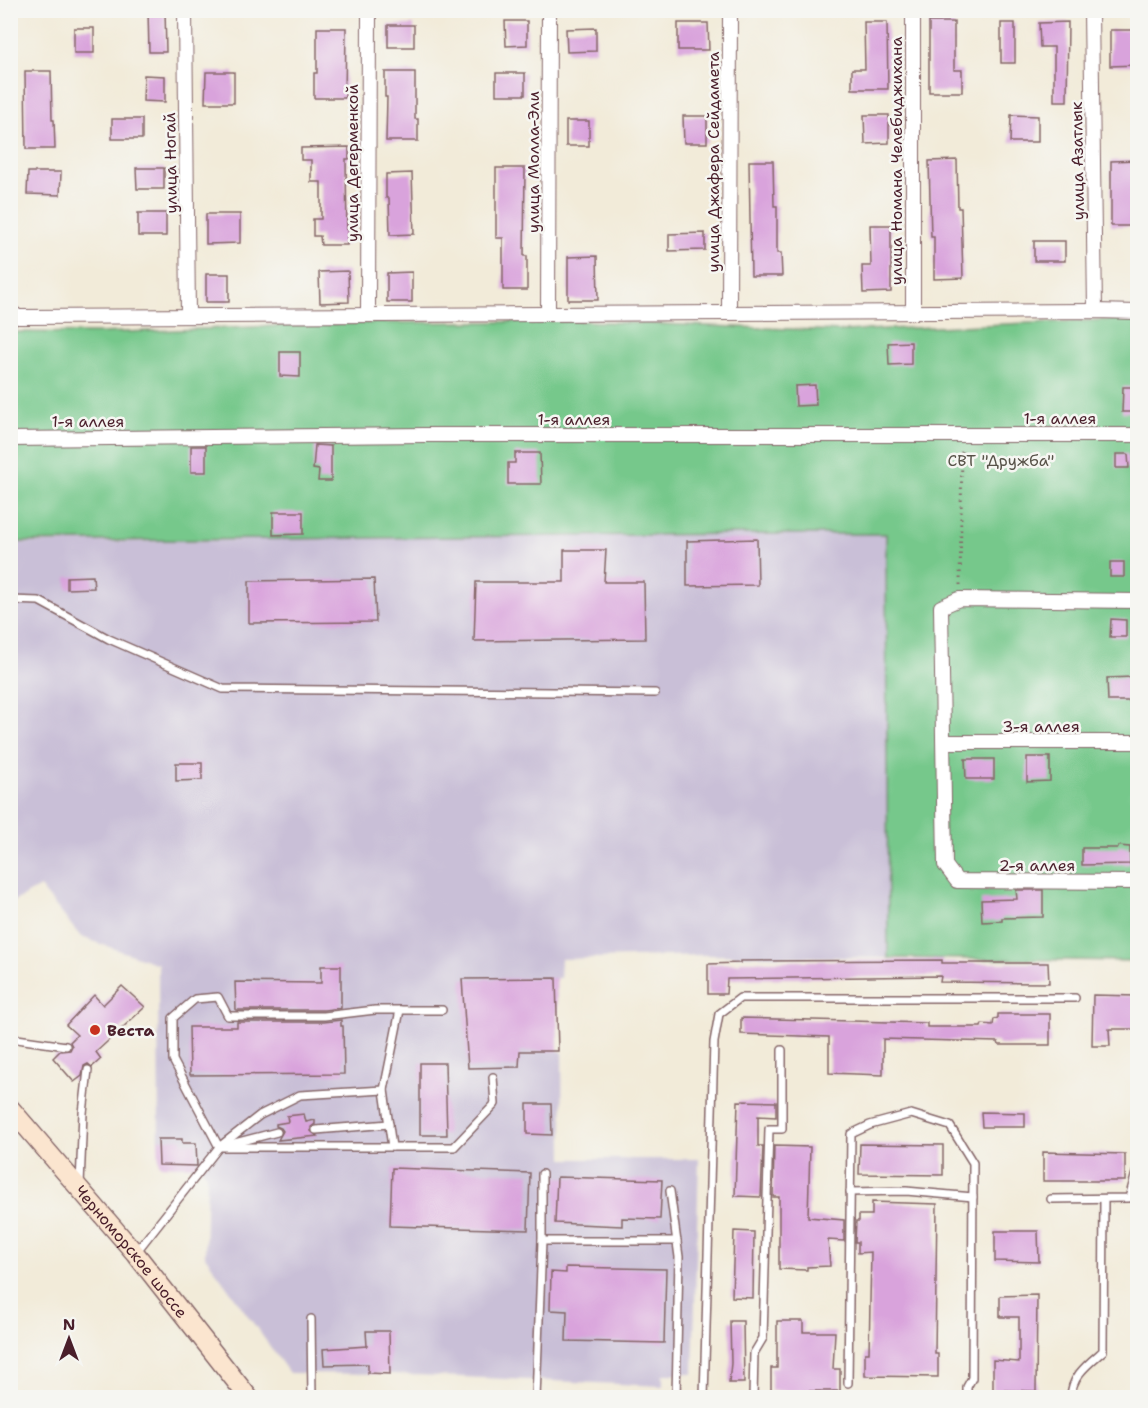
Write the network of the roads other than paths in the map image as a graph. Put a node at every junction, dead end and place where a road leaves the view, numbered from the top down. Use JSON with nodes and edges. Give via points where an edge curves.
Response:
{"nodes":[{"id":1,"x":185,"y":10,"type":"edge"},
{"id":2,"x":369,"y":10,"type":"edge"},
{"id":3,"x":549,"y":10,"type":"edge"},
{"id":4,"x":730,"y":10,"type":"edge"},
{"id":5,"x":912,"y":10,"type":"edge"},
{"id":6,"x":1091,"y":10,"type":"edge"},
{"id":7,"x":10,"y":311,"type":"edge"},
{"id":8,"x":1095,"y":311,"type":"junction"},
{"id":9,"x":914,"y":312,"type":"junction"},
{"id":10,"x":1137,"y":312,"type":"edge"},
{"id":11,"x":729,"y":313,"type":"junction"},
{"id":12,"x":548,"y":314,"type":"junction"},
{"id":13,"x":368,"y":315,"type":"junction"},
{"id":14,"x":189,"y":316,"type":"junction"},
{"id":15,"x":1137,"y":435,"type":"edge"},
{"id":16,"x":10,"y":438,"type":"edge"},
{"id":17,"x":10,"y":600,"type":"edge"},
{"id":18,"x":1137,"y":601,"type":"edge"},
{"id":19,"x":655,"y":693,"type":"dead end"},
{"id":20,"x":944,"y":742,"type":"junction"},
{"id":21,"x":1137,"y":742,"type":"edge"},
{"id":22,"x":1137,"y":882,"type":"edge"},
{"id":23,"x":1075,"y":998,"type":"dead end"},
{"id":24,"x":400,"y":1010,"type":"junction"},
{"id":25,"x":442,"y":1010,"type":"dead end"},
{"id":26,"x":10,"y":1038,"type":"edge"},
{"id":27,"x":66,"y":1046,"type":"dead end"},
{"id":28,"x":783,"y":1050,"type":"dead end"},
{"id":29,"x":88,"y":1070,"type":"dead end"},
{"id":30,"x":493,"y":1077,"type":"dead end"},
{"id":31,"x":384,"y":1090,"type":"junction"},
{"id":32,"x":10,"y":1108,"type":"edge"},
{"id":33,"x":388,"y":1124,"type":"junction"},
{"id":34,"x":316,"y":1130,"type":"dead end"},
{"id":35,"x":277,"y":1131,"type":"dead end"},
{"id":36,"x":392,"y":1147,"type":"junction"},
{"id":37,"x":219,"y":1148,"type":"junction"},
{"id":38,"x":1137,"y":1173,"type":"edge"},
{"id":39,"x":542,"y":1174,"type":"dead end"},
{"id":40,"x":80,"y":1189,"type":"junction"},
{"id":41,"x":670,"y":1191,"type":"dead end"},
{"id":42,"x":850,"y":1192,"type":"junction"},
{"id":43,"x":973,"y":1197,"type":"junction"},
{"id":44,"x":1051,"y":1199,"type":"dead end"},
{"id":45,"x":1104,"y":1199,"type":"junction"},
{"id":46,"x":542,"y":1241,"type":"junction"},
{"id":47,"x":677,"y":1241,"type":"junction"},
{"id":48,"x":135,"y":1253,"type":"junction"},
{"id":49,"x":311,"y":1319,"type":"dead end"},
{"id":50,"x":848,"y":1383,"type":"dead end"},
{"id":51,"x":249,"y":1398,"type":"edge"},
{"id":52,"x":312,"y":1398,"type":"edge"},
{"id":53,"x":536,"y":1398,"type":"edge"},
{"id":54,"x":676,"y":1398,"type":"edge"},
{"id":55,"x":704,"y":1398,"type":"edge"},
{"id":56,"x":753,"y":1398,"type":"edge"},
{"id":57,"x":967,"y":1398,"type":"edge"},
{"id":58,"x":1071,"y":1398,"type":"edge"}],
"edges":[{"from":1,"to":14,"type":"street","name":"улица Ногай"},
{"from":2,"to":13,"type":"street","name":"улица Дегерменкой"},
{"from":3,"to":12,"type":"street","name":"улица Молла-Эли"},
{"from":4,"to":11,"type":"street","name":"улица Джафера Сейдамета"},
{"from":5,"to":9,"type":"street","name":"улица Номана Челебиджихана"},
{"from":6,"to":8,"type":"street","name":"улица Азатлык"},
{"from":7,"to":14,"type":"street","via":[[18,317]]},
{"from":8,"to":9,"type":"street"},
{"from":8,"to":10,"type":"street"},
{"from":9,"to":11,"type":"street"},
{"from":11,"to":12,"type":"street"},
{"from":12,"to":13,"type":"street"},
{"from":13,"to":14,"type":"street"},
{"from":15,"to":16,"type":"street","name":"1-я аллея"},
{"from":17,"to":19,"type":"lane","via":[[39,601],[109,639],[223,689]]},
{"from":18,"to":20,"type":"street","via":[[959,599],[941,607]]},
{"from":20,"to":21,"type":"street","name":"3-я аллея"},
{"from":20,"to":22,"type":"street","name":"2-я аллея","via":[[945,865],[957,881]]},
{"from":23,"to":55,"type":"lane","via":[[740,998],[719,1014],[714,1042]]},
{"from":24,"to":25,"type":"lane"},
{"from":24,"to":31,"type":"lane"},
{"from":24,"to":37,"type":"lane","via":[[324,1016],[228,1016],[218,997],[195,999],[173,1018],[173,1060]]},
{"from":26,"to":27,"type":"lane"},
{"from":28,"to":56,"type":"lane","via":[[782,1130],[769,1129],[763,1338],[754,1353]]},
{"from":29,"to":40,"type":"lane"},
{"from":30,"to":36,"type":"lane","via":[[495,1104],[454,1147]]},
{"from":31,"to":33,"type":"lane"},
{"from":31,"to":37,"type":"lane","via":[[300,1095],[260,1115]]},
{"from":32,"to":40,"type":"main road","name":"Черноморское шоссе"},
{"from":33,"to":34,"type":"lane"},
{"from":33,"to":36,"type":"lane"},
{"from":35,"to":37,"type":"lane"},
{"from":36,"to":37,"type":"lane"},
{"from":37,"to":48,"type":"lane"},
{"from":38,"to":45,"type":"lane","via":[[1129,1198]]},
{"from":39,"to":46,"type":"lane"},
{"from":40,"to":48,"type":"main road","name":"Черноморское шоссе"},
{"from":41,"to":47,"type":"lane"},
{"from":42,"to":43,"type":"lane","via":[[906,1191]]},
{"from":42,"to":43,"type":"lane","via":[[851,1134],[911,1114],[950,1126],[974,1163]]},
{"from":42,"to":50,"type":"lane"},
{"from":43,"to":57,"type":"lane","via":[[972,1378]]},
{"from":44,"to":45,"type":"lane"},
{"from":45,"to":58,"type":"lane","via":[[1103,1351],[1078,1374]]},
{"from":46,"to":47,"type":"lane"},
{"from":46,"to":53,"type":"lane"},
{"from":47,"to":54,"type":"lane"},
{"from":48,"to":51,"type":"main road","name":"Черноморское шоссе"},
{"from":49,"to":52,"type":"lane"}]}
